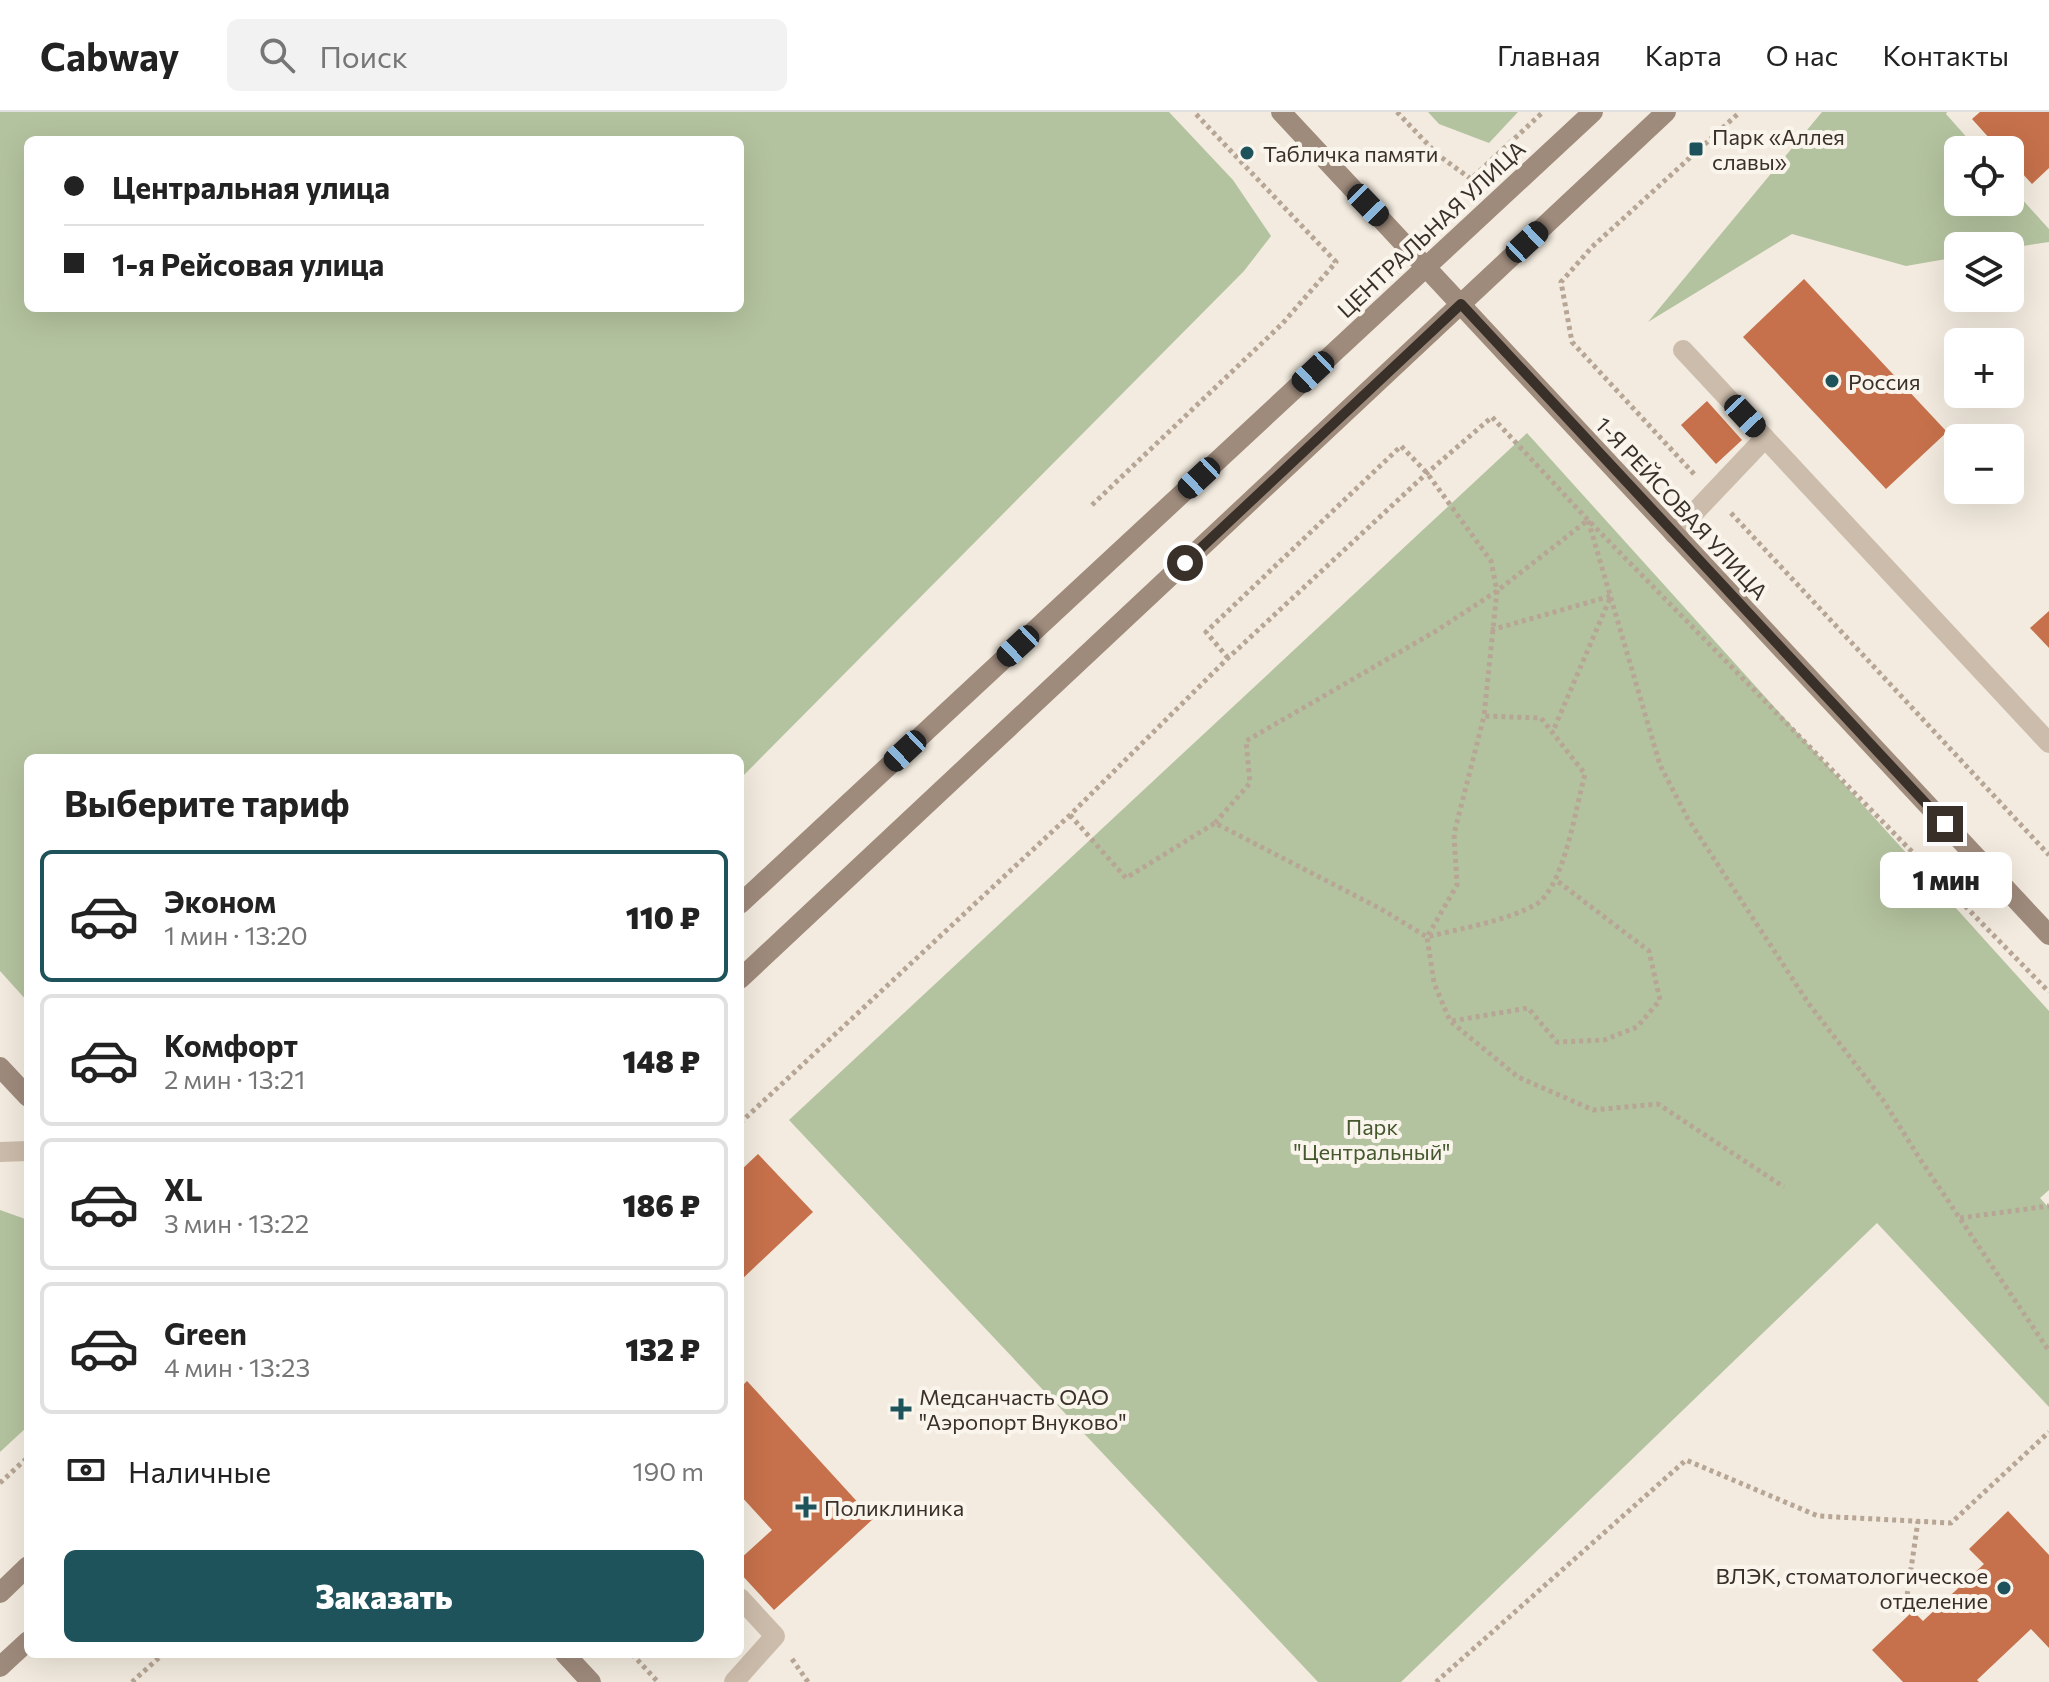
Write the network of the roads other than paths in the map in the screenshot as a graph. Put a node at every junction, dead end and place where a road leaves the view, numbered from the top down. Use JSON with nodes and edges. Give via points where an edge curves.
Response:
{"nodes":[{"id":1,"x":1281,"y":112,"type":"edge"},
{"id":2,"x":1593,"y":112,"type":"edge"},
{"id":3,"x":1666,"y":112,"type":"edge"},
{"id":4,"x":1426,"y":267,"type":"junction"},
{"id":5,"x":1461,"y":304,"type":"junction"},
{"id":6,"x":1683,"y":350,"type":"dead end"},
{"id":7,"x":1765,"y":438,"type":"junction"},
{"id":8,"x":1674,"y":534,"type":"junction"},
{"id":9,"x":2049,"y":743,"type":"edge"},
{"id":10,"x":744,"y":900,"type":"edge"},
{"id":11,"x":2049,"y":935,"type":"edge"},
{"id":12,"x":744,"y":975,"type":"edge"},
{"id":13,"x":0,"y":1067,"type":"edge"},
{"id":14,"x":24,"y":1093,"type":"edge"},
{"id":15,"x":24,"y":1151,"type":"edge"},
{"id":16,"x":0,"y":1152,"type":"edge"},
{"id":17,"x":24,"y":1570,"type":"edge"},
{"id":18,"x":0,"y":1593,"type":"edge"},
{"id":19,"x":744,"y":1602,"type":"edge"},
{"id":20,"x":24,"y":1645,"type":"edge"},
{"id":21,"x":569,"y":1658,"type":"edge"},
{"id":22,"x":0,"y":1667,"type":"edge"},
{"id":23,"x":591,"y":1682,"type":"edge"},
{"id":24,"x":734,"y":1682,"type":"edge"}],
"edges":[{"from":1,"to":4,"type":"main road","name":"1-Я РЕЙСОВАЯ УЛИЦА"},
{"from":2,"to":4,"type":"main road","name":"ЦЕНТРАЛЬНАЯ УЛИЦА"},
{"from":3,"to":5,"type":"main road"},
{"from":4,"to":5,"type":"main road","name":"1-Я РЕЙСОВАЯ УЛИЦА"},
{"from":4,"to":10,"type":"main road","name":"ЦЕНТРАЛЬНАЯ УЛИЦА"},
{"from":5,"to":8,"type":"main road","name":"1-Я РЕЙСОВАЯ УЛИЦА"},
{"from":5,"to":12,"type":"main road"},
{"from":6,"to":7,"type":"lane"},
{"from":7,"to":8,"type":"lane"},
{"from":7,"to":9,"type":"lane"},
{"from":8,"to":11,"type":"main road","name":"1-Я РЕЙСОВАЯ УЛИЦА"},
{"from":13,"to":14,"type":"main road"},
{"from":15,"to":16,"type":"lane"},
{"from":17,"to":18,"type":"main road"},
{"from":19,"to":24,"type":"lane","via":[[775,1636]]},
{"from":20,"to":22,"type":"main road"},
{"from":21,"to":23,"type":"main road"}]}
